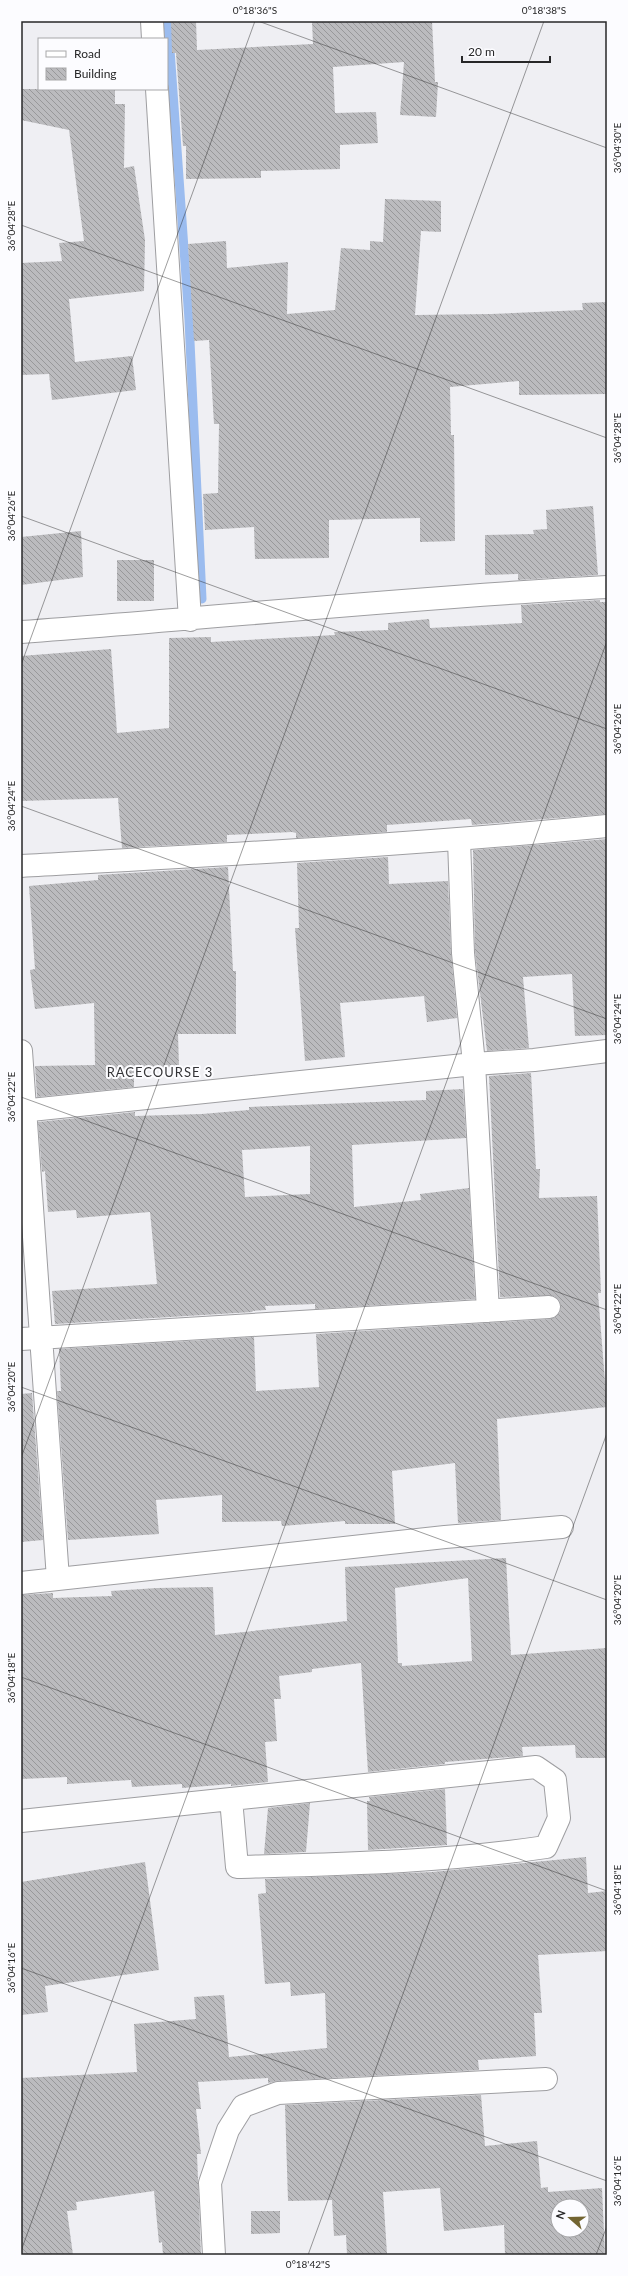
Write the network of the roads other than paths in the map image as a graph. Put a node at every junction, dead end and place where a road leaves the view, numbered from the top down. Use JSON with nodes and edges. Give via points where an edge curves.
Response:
{"nodes":[{"id":1,"x":152,"y":21,"type":"edge"},
{"id":2,"x":153,"y":38,"type":"edge"},
{"id":3,"x":156,"y":90,"type":"edge"},
{"id":4,"x":607,"y":587,"type":"edge"},
{"id":5,"x":190,"y":620,"type":"junction"},
{"id":6,"x":21,"y":632,"type":"edge"},
{"id":7,"x":607,"y":826,"type":"edge"},
{"id":8,"x":458,"y":840,"type":"junction"},
{"id":9,"x":21,"y":866,"type":"edge"},
{"id":10,"x":21,"y":1051,"type":"edge"},
{"id":11,"x":607,"y":1051,"type":"edge"},
{"id":12,"x":474,"y":1064,"type":"junction"},
{"id":13,"x":23,"y":1111,"type":"edge"},
{"id":14,"x":549,"y":1307,"type":"dead end"},
{"id":15,"x":488,"y":1311,"type":"junction"},
{"id":16,"x":43,"y":1338,"type":"junction"},
{"id":17,"x":21,"y":1339,"type":"edge"},
{"id":18,"x":562,"y":1527,"type":"dead end"},
{"id":19,"x":58,"y":1579,"type":"junction"},
{"id":20,"x":21,"y":1583,"type":"edge"},
{"id":21,"x":231,"y":1798,"type":"junction"},
{"id":22,"x":21,"y":1821,"type":"edge"},
{"id":23,"x":546,"y":2079,"type":"dead end"},
{"id":24,"x":214,"y":2255,"type":"edge"}],
"edges":[{"from":1,"to":2,"type":"street"},
{"from":3,"to":5,"type":"street"},
{"from":4,"to":5,"type":"street","via":[[475,594]]},
{"from":5,"to":6,"type":"street"},
{"from":7,"to":8,"type":"street"},
{"from":8,"to":9,"type":"street"},
{"from":8,"to":12,"type":"street","via":[[463,953]]},
{"from":10,"to":13,"type":"street"},
{"from":11,"to":12,"type":"street"},
{"from":12,"to":13,"type":"street"},
{"from":12,"to":15,"type":"street"},
{"from":13,"to":16,"type":"street"},
{"from":14,"to":15,"type":"street"},
{"from":15,"to":16,"type":"street"},
{"from":16,"to":17,"type":"street"},
{"from":16,"to":19,"type":"street"},
{"from":18,"to":19,"type":"street","via":[[445,1537]]},
{"from":19,"to":20,"type":"street"},
{"from":21,"to":21,"type":"street","via":[[536,1767],[555,1780],[559,1818],[546,1848],[458,1858],[378,1863],[238,1867]]},
{"from":21,"to":22,"type":"street"},
{"from":23,"to":24,"type":"street","via":[[278,2093],[243,2106],[228,2130],[210,2183]]}]}
